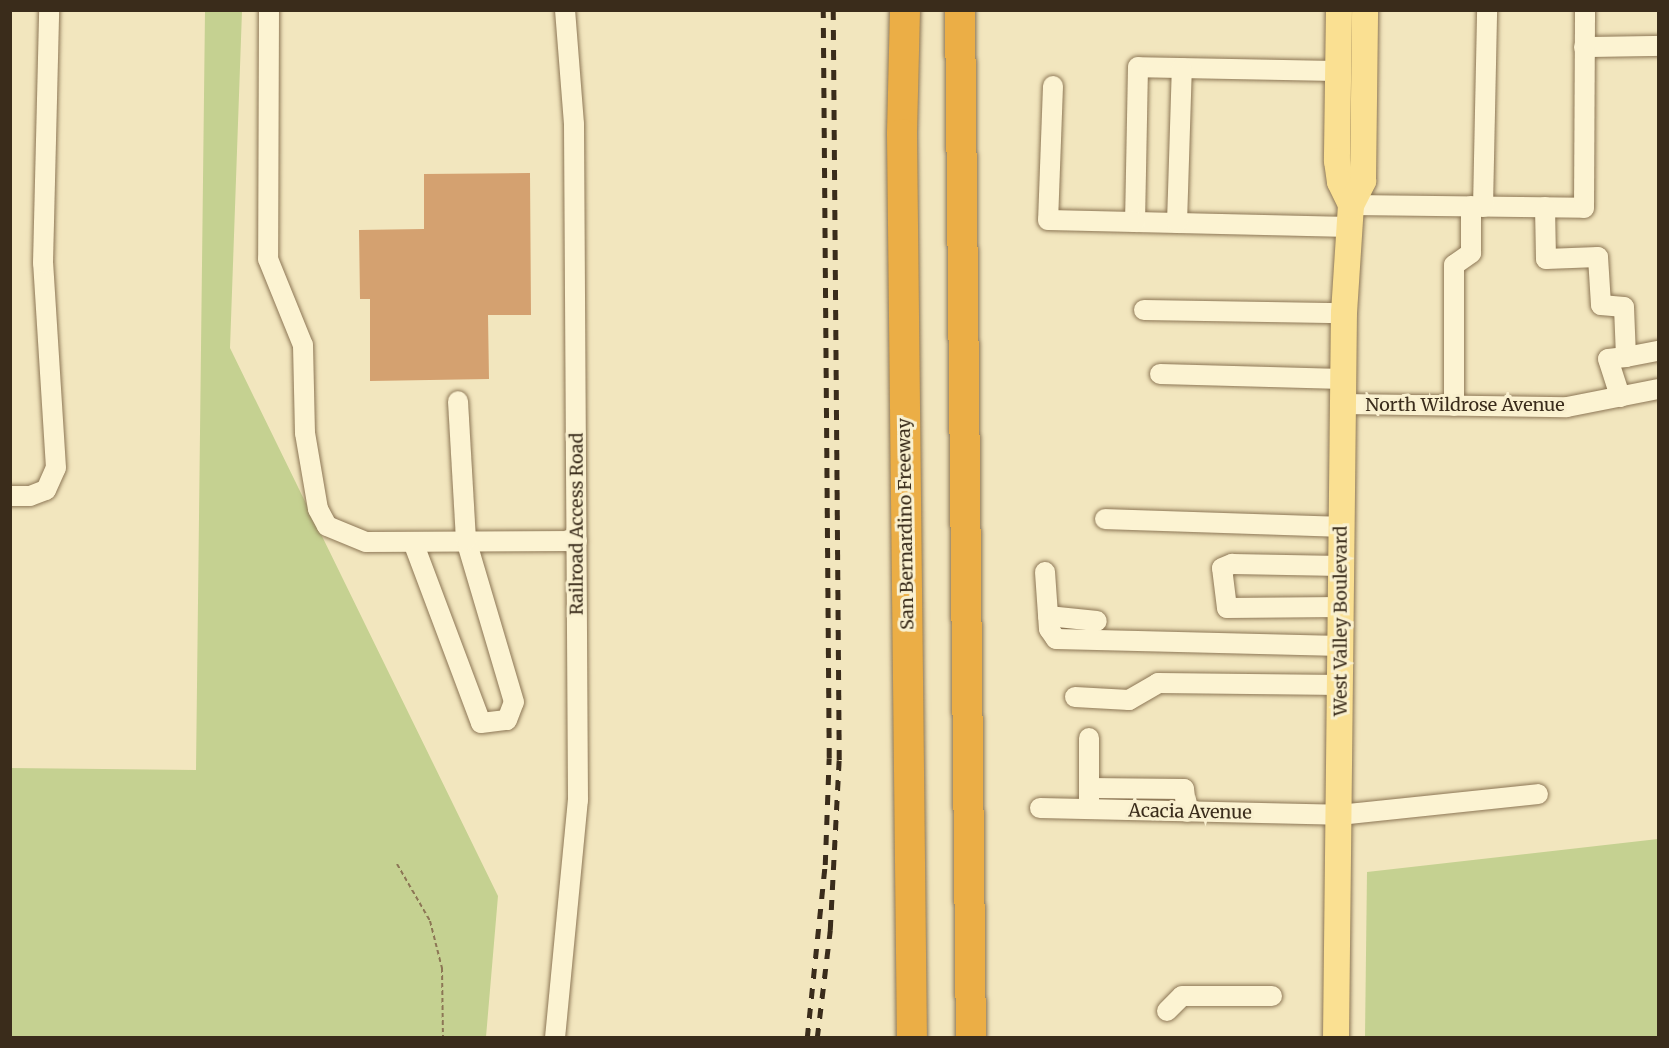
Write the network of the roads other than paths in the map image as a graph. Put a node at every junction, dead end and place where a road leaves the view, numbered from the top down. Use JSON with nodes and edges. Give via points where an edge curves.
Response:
{"nodes":[{"id":1,"x":48,"y":10,"type":"edge"},
{"id":2,"x":268,"y":10,"type":"edge"},
{"id":3,"x":565,"y":10,"type":"edge"},
{"id":4,"x":896,"y":10,"type":"edge"},
{"id":5,"x":905,"y":10,"type":"edge"},
{"id":6,"x":960,"y":10,"type":"edge"},
{"id":7,"x":980,"y":10,"type":"edge"},
{"id":8,"x":1339,"y":10,"type":"edge"},
{"id":9,"x":1365,"y":10,"type":"edge"},
{"id":10,"x":1487,"y":10,"type":"edge"},
{"id":11,"x":1585,"y":10,"type":"edge"},
{"id":12,"x":1584,"y":46,"type":"junction"},
{"id":13,"x":1659,"y":46,"type":"edge"},
{"id":14,"x":903,"y":66,"type":"junction"},
{"id":15,"x":1182,"y":68,"type":"junction"},
{"id":16,"x":1338,"y":71,"type":"junction"},
{"id":17,"x":1053,"y":86,"type":"dead end"},
{"id":18,"x":1477,"y":206,"type":"junction"},
{"id":19,"x":1545,"y":207,"type":"junction"},
{"id":20,"x":1351,"y":216,"type":"junction"},
{"id":21,"x":1135,"y":222,"type":"junction"},
{"id":22,"x":1177,"y":223,"type":"junction"},
{"id":23,"x":1144,"y":310,"type":"dead end"},
{"id":24,"x":1344,"y":313,"type":"junction"},
{"id":25,"x":1659,"y":351,"type":"edge"},
{"id":26,"x":961,"y":357,"type":"junction"},
{"id":27,"x":1626,"y":357,"type":"junction"},
{"id":28,"x":1160,"y":374,"type":"dead end"},
{"id":29,"x":1343,"y":379,"type":"junction"},
{"id":30,"x":1659,"y":389,"type":"edge"},
{"id":31,"x":1620,"y":397,"type":"junction"},
{"id":32,"x":458,"y":401,"type":"dead end"},
{"id":33,"x":1343,"y":404,"type":"junction"},
{"id":34,"x":1454,"y":406,"type":"junction"},
{"id":35,"x":10,"y":496,"type":"edge"},
{"id":36,"x":1105,"y":519,"type":"dead end"},
{"id":37,"x":1342,"y":527,"type":"junction"},
{"id":38,"x":466,"y":540,"type":"junction"},
{"id":39,"x":577,"y":541,"type":"junction"},
{"id":40,"x":413,"y":542,"type":"junction"},
{"id":41,"x":1341,"y":566,"type":"junction"},
{"id":42,"x":1045,"y":572,"type":"dead end"},
{"id":43,"x":1341,"y":607,"type":"junction"},
{"id":44,"x":1048,"y":616,"type":"junction"},
{"id":45,"x":1097,"y":621,"type":"dead end"},
{"id":46,"x":1341,"y":646,"type":"junction"},
{"id":47,"x":1341,"y":685,"type":"junction"},
{"id":48,"x":1075,"y":697,"type":"dead end"},
{"id":49,"x":1089,"y":738,"type":"dead end"},
{"id":50,"x":1089,"y":788,"type":"junction"},
{"id":51,"x":1538,"y":794,"type":"dead end"},
{"id":52,"x":1040,"y":808,"type":"dead end"},
{"id":53,"x":1088,"y":809,"type":"junction"},
{"id":54,"x":1187,"y":812,"type":"junction"},
{"id":55,"x":1339,"y":815,"type":"junction"},
{"id":56,"x":1272,"y":996,"type":"dead end"},
{"id":57,"x":1167,"y":1011,"type":"dead end"},
{"id":58,"x":555,"y":1038,"type":"edge"},
{"id":59,"x":912,"y":1038,"type":"edge"},
{"id":60,"x":970,"y":1038,"type":"edge"},
{"id":61,"x":1336,"y":1038,"type":"edge"}],
"edges":[{"from":1,"to":35,"type":"street","via":[[43,263],[56,468],[46,490],[30,496]]},
{"from":2,"to":40,"type":"street","via":[[268,259],[303,345],[305,433],[318,509],[327,526],[366,542]]},
{"from":3,"to":39,"type":"street","name":"Railroad Access Road","via":[[574,124]]},
{"from":4,"to":14,"type":"highway"},
{"from":5,"to":14,"type":"highway","name":"San Bernardino Freeway"},
{"from":6,"to":26,"type":"highway"},
{"from":7,"to":26,"type":"highway","via":[[980,164]]},
{"from":8,"to":16,"type":"main road","name":"West Valley Boulevard"},
{"from":9,"to":20,"type":"main road","name":"West Valley Boulevard","via":[[1363,181]]},
{"from":10,"to":18,"type":"street"},
{"from":11,"to":12,"type":"street"},
{"from":12,"to":13,"type":"street"},
{"from":12,"to":19,"type":"street","via":[[1584,208]]},
{"from":14,"to":59,"type":"highway","name":"San Bernardino Freeway"},
{"from":15,"to":16,"type":"street"},
{"from":15,"to":21,"type":"street","via":[[1138,67]]},
{"from":15,"to":22,"type":"street"},
{"from":16,"to":20,"type":"main road","name":"West Valley Boulevard","via":[[1337,161]]},
{"from":17,"to":21,"type":"street","via":[[1048,220]]},
{"from":18,"to":19,"type":"street"},
{"from":18,"to":20,"type":"street"},
{"from":18,"to":34,"type":"street","via":[[1471,253],[1454,265]]},
{"from":19,"to":27,"type":"street","via":[[1546,259],[1598,257],[1601,305],[1624,307]]},
{"from":20,"to":22,"type":"street"},
{"from":20,"to":24,"type":"main road","name":"West Valley Boulevard"},
{"from":21,"to":22,"type":"street"},
{"from":23,"to":24,"type":"street"},
{"from":24,"to":29,"type":"main road","name":"West Valley Boulevard"},
{"from":25,"to":27,"type":"street"},
{"from":26,"to":60,"type":"highway"},
{"from":27,"to":31,"type":"street","via":[[1608,359]]},
{"from":28,"to":29,"type":"street"},
{"from":29,"to":33,"type":"main road","name":"West Valley Boulevard"},
{"from":30,"to":31,"type":"street","name":"North Wildrose Avenue"},
{"from":31,"to":34,"type":"street","name":"North Wildrose Avenue","via":[[1567,406]]},
{"from":32,"to":38,"type":"street"},
{"from":33,"to":34,"type":"street","name":"North Wildrose Avenue"},
{"from":33,"to":37,"type":"main road","name":"West Valley Boulevard"},
{"from":36,"to":37,"type":"street"},
{"from":37,"to":41,"type":"main road","name":"West Valley Boulevard"},
{"from":38,"to":39,"type":"street"},
{"from":38,"to":40,"type":"street"},
{"from":38,"to":40,"type":"street","via":[[514,702],[507,720],[481,723]]},
{"from":39,"to":58,"type":"street","name":"Railroad Access Road","via":[[578,800]]},
{"from":41,"to":43,"type":"main road","name":"West Valley Boulevard"},
{"from":41,"to":43,"type":"street","via":[[1232,564],[1222,568],[1227,608]]},
{"from":42,"to":44,"type":"street"},
{"from":43,"to":46,"type":"main road","name":"West Valley Boulevard"},
{"from":44,"to":45,"type":"street"},
{"from":44,"to":46,"type":"street","via":[[1052,636],[1062,640]]},
{"from":46,"to":47,"type":"main road","name":"West Valley Boulevard"},
{"from":47,"to":48,"type":"street","via":[[1158,683],[1130,699]]},
{"from":47,"to":55,"type":"main road","name":"West Valley Boulevard"},
{"from":49,"to":50,"type":"street"},
{"from":50,"to":53,"type":"street"},
{"from":50,"to":54,"type":"street","via":[[1184,789]]},
{"from":51,"to":55,"type":"street","name":"Acacia Avenue"},
{"from":52,"to":53,"type":"street","name":"Acacia Avenue"},
{"from":53,"to":54,"type":"street","name":"Acacia Avenue"},
{"from":54,"to":55,"type":"street","name":"Acacia Avenue"},
{"from":55,"to":61,"type":"main road","name":"West Valley Boulevard"},
{"from":56,"to":57,"type":"street","via":[[1182,996]]}]}
